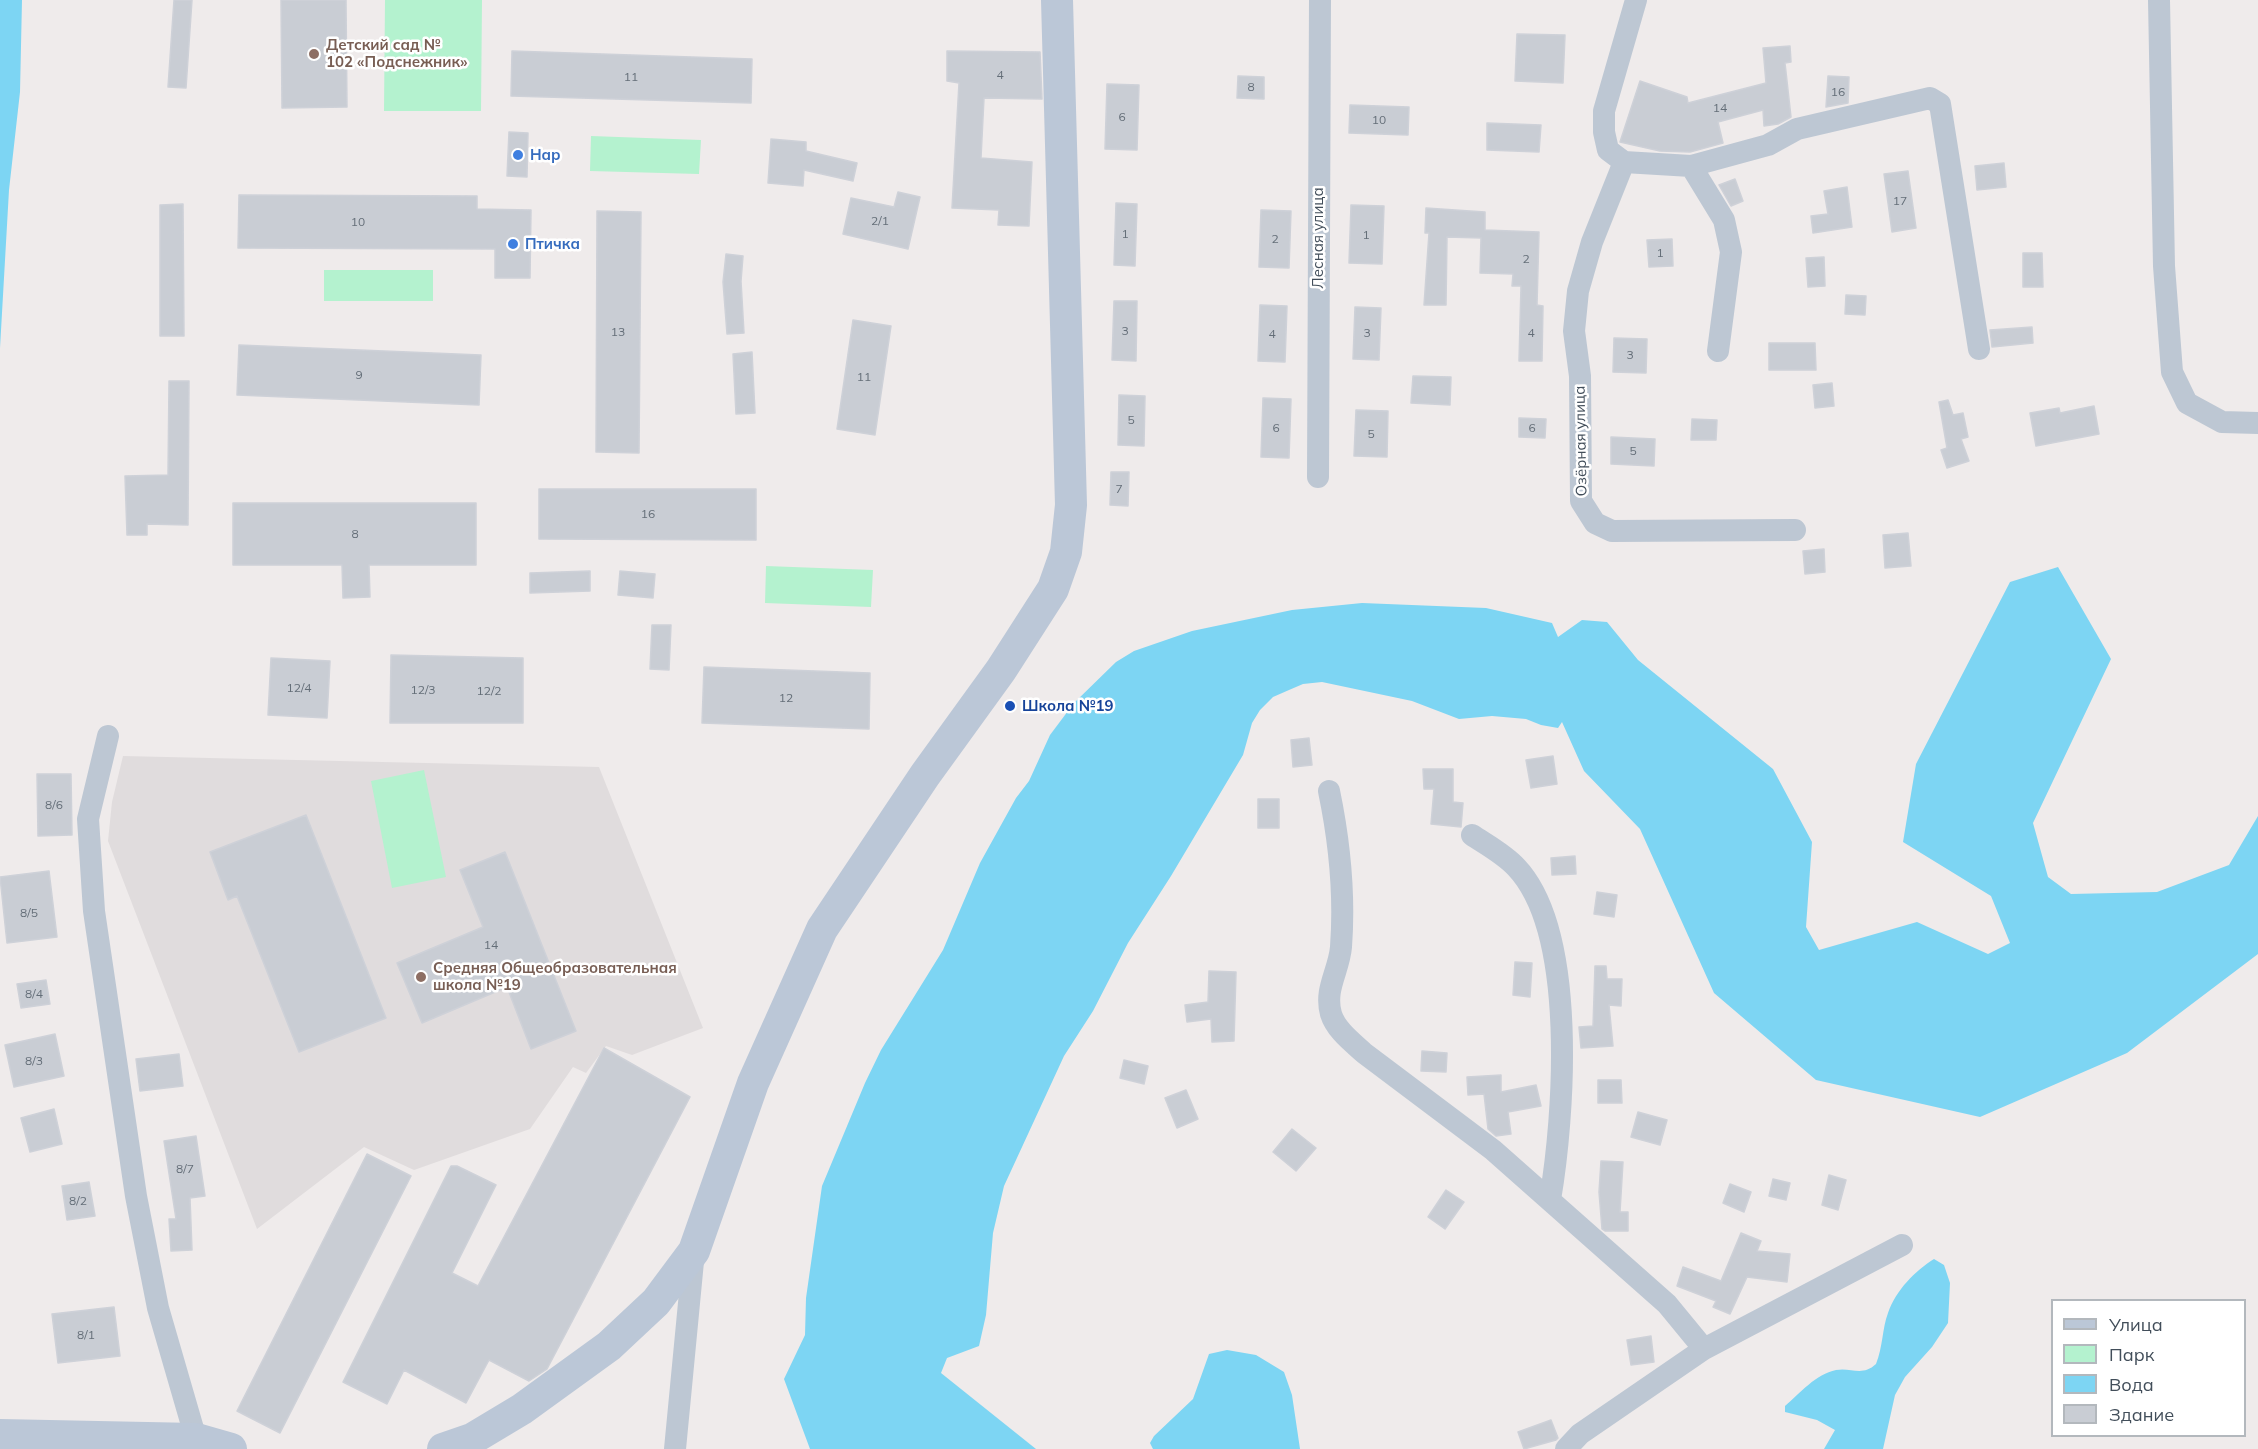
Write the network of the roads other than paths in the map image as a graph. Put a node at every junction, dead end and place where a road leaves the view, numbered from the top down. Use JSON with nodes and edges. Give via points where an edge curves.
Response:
{"nodes":[{"id":1,"x":1057,"y":0,"type":"edge"},
{"id":2,"x":1320,"y":0,"type":"edge"},
{"id":3,"x":1636,"y":0,"type":"edge"},
{"id":4,"x":2159,"y":0,"type":"edge"},
{"id":5,"x":1624,"y":162,"type":"junction"},
{"id":6,"x":1691,"y":166,"type":"junction"},
{"id":7,"x":1979,"y":349,"type":"dead end"},
{"id":8,"x":1718,"y":351,"type":"dead end"},
{"id":9,"x":2258,"y":423,"type":"edge"},
{"id":10,"x":1318,"y":477,"type":"dead end"},
{"id":11,"x":1795,"y":530,"type":"dead end"},
{"id":12,"x":108,"y":736,"type":"dead end"},
{"id":13,"x":1329,"y":791,"type":"dead end"},
{"id":14,"x":1472,"y":835,"type":"dead end"},
{"id":15,"x":1550,"y":1200,"type":"junction"},
{"id":16,"x":1902,"y":1245,"type":"dead end"},
{"id":17,"x":694,"y":1251,"type":"junction"},
{"id":18,"x":1704,"y":1349,"type":"junction"},
{"id":19,"x":0,"y":1435,"type":"edge"},
{"id":20,"x":196,"y":1439,"type":"junction"},
{"id":21,"x":231,"y":1449,"type":"edge"},
{"id":22,"x":443,"y":1449,"type":"edge"},
{"id":23,"x":675,"y":1449,"type":"edge"},
{"id":24,"x":1566,"y":1449,"type":"edge"}],
"edges":[{"from":1,"to":17,"type":"street","via":[[1071,505],[1066,552],[1053,589],[1027,630],[822,929],[753,1083]]},
{"from":2,"to":10,"type":"street","name":"Лесная улица"},
{"from":3,"to":5,"type":"street","via":[[1604,111],[1608,150]]},
{"from":4,"to":9,"type":"street","via":[[2164,266],[2172,372],[2187,403],[2222,422]]},
{"from":5,"to":6,"type":"street"},
{"from":5,"to":11,"type":"street","name":"Озёрная улица","via":[[1592,242],[1578,291],[1574,331],[1580,376],[1581,501],[1595,523],[1612,531]]},
{"from":6,"to":7,"type":"street","via":[[1768,145],[1797,129],[1874,109],[1930,98],[1940,104]]},
{"from":6,"to":8,"type":"street","via":[[1724,220],[1731,252]]},
{"from":12,"to":20,"type":"street","via":[[88,819],[94,911],[138,1207],[158,1308]]},
{"from":13,"to":15,"type":"street","via":[[1343,880],[1340,950],[1328,994],[1331,1016],[1364,1053],[1493,1150]]},
{"from":14,"to":15,"type":"street","via":[[1517,868],[1533,892],[1547,927],[1563,1009],[1560,1144]]},
{"from":15,"to":18,"type":"street","via":[[1667,1304]]},
{"from":16,"to":18,"type":"street"},
{"from":17,"to":22,"type":"street","via":[[656,1302],[609,1346],[522,1409],[472,1439]]},
{"from":17,"to":23,"type":"street"},
{"from":18,"to":24,"type":"street","via":[[1580,1434]]},
{"from":19,"to":20,"type":"street"},
{"from":20,"to":21,"type":"street"}]}
